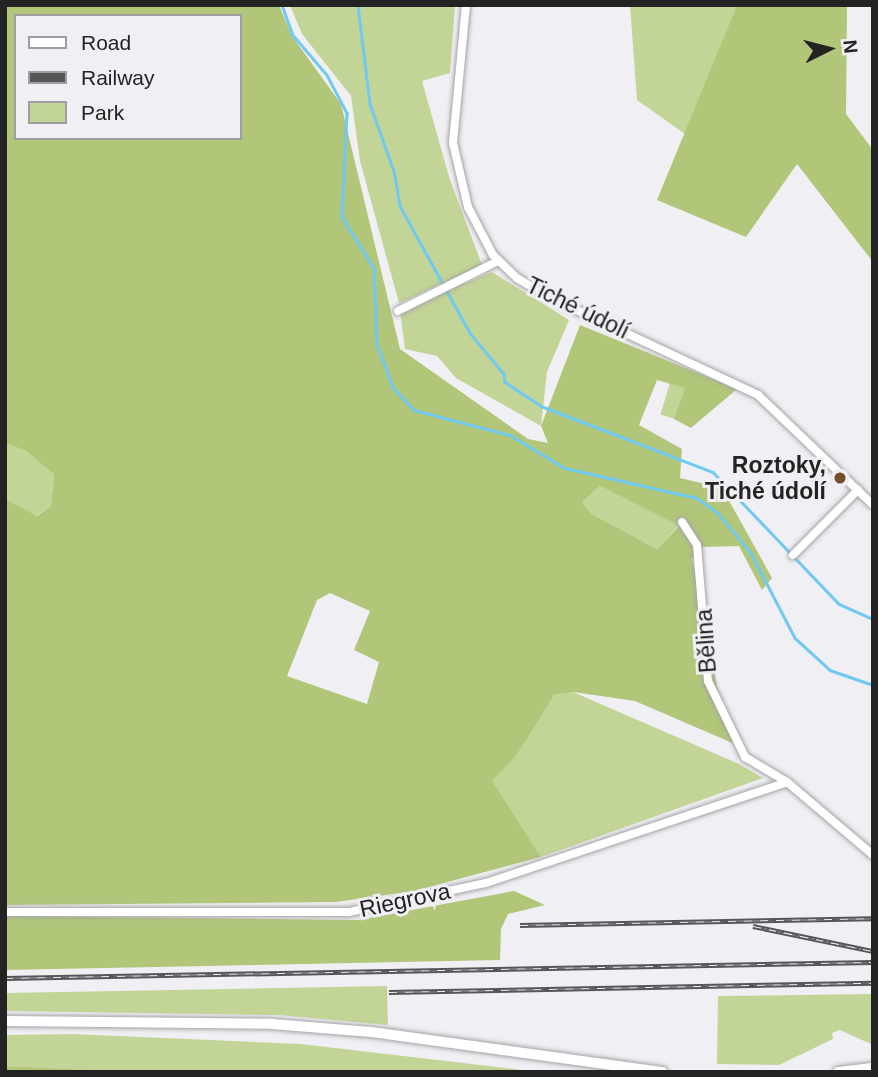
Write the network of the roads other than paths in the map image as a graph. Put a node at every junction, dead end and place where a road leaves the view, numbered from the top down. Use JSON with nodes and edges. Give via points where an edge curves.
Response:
{"nodes":[{"id":1,"x":466,"y":5,"type":"edge"},
{"id":2,"x":498,"y":261,"type":"junction"},
{"id":3,"x":398,"y":311,"type":"dead end"},
{"id":4,"x":859,"y":489,"type":"junction"},
{"id":5,"x":873,"y":505,"type":"edge"},
{"id":6,"x":682,"y":522,"type":"dead end"},
{"id":7,"x":793,"y":555,"type":"dead end"},
{"id":8,"x":787,"y":782,"type":"junction"},
{"id":9,"x":873,"y":855,"type":"edge"},
{"id":10,"x":5,"y":912,"type":"edge"},
{"id":11,"x":5,"y":1021,"type":"edge"},
{"id":12,"x":873,"y":1068,"type":"edge"},
{"id":13,"x":662,"y":1072,"type":"edge"},
{"id":14,"x":838,"y":1072,"type":"edge"}],
"edges":[{"from":1,"to":2,"type":"street","name":"Tiché údolí","via":[[453,143],[468,207]]},
{"from":2,"to":3,"type":"street"},
{"from":2,"to":4,"type":"street","name":"Tiché údolí","via":[[549,297],[758,395]]},
{"from":4,"to":5,"type":"street","name":"Tiché údolí"},
{"from":4,"to":7,"type":"street"},
{"from":6,"to":8,"type":"street","name":"Bělina","via":[[697,545],[708,681],[745,757]]},
{"from":8,"to":9,"type":"street"},
{"from":8,"to":10,"type":"street","name":"Riegrova","via":[[486,883],[349,912]]},
{"from":11,"to":13,"type":"main road","via":[[272,1024],[371,1032]]},
{"from":12,"to":14,"type":"main road"}]}
